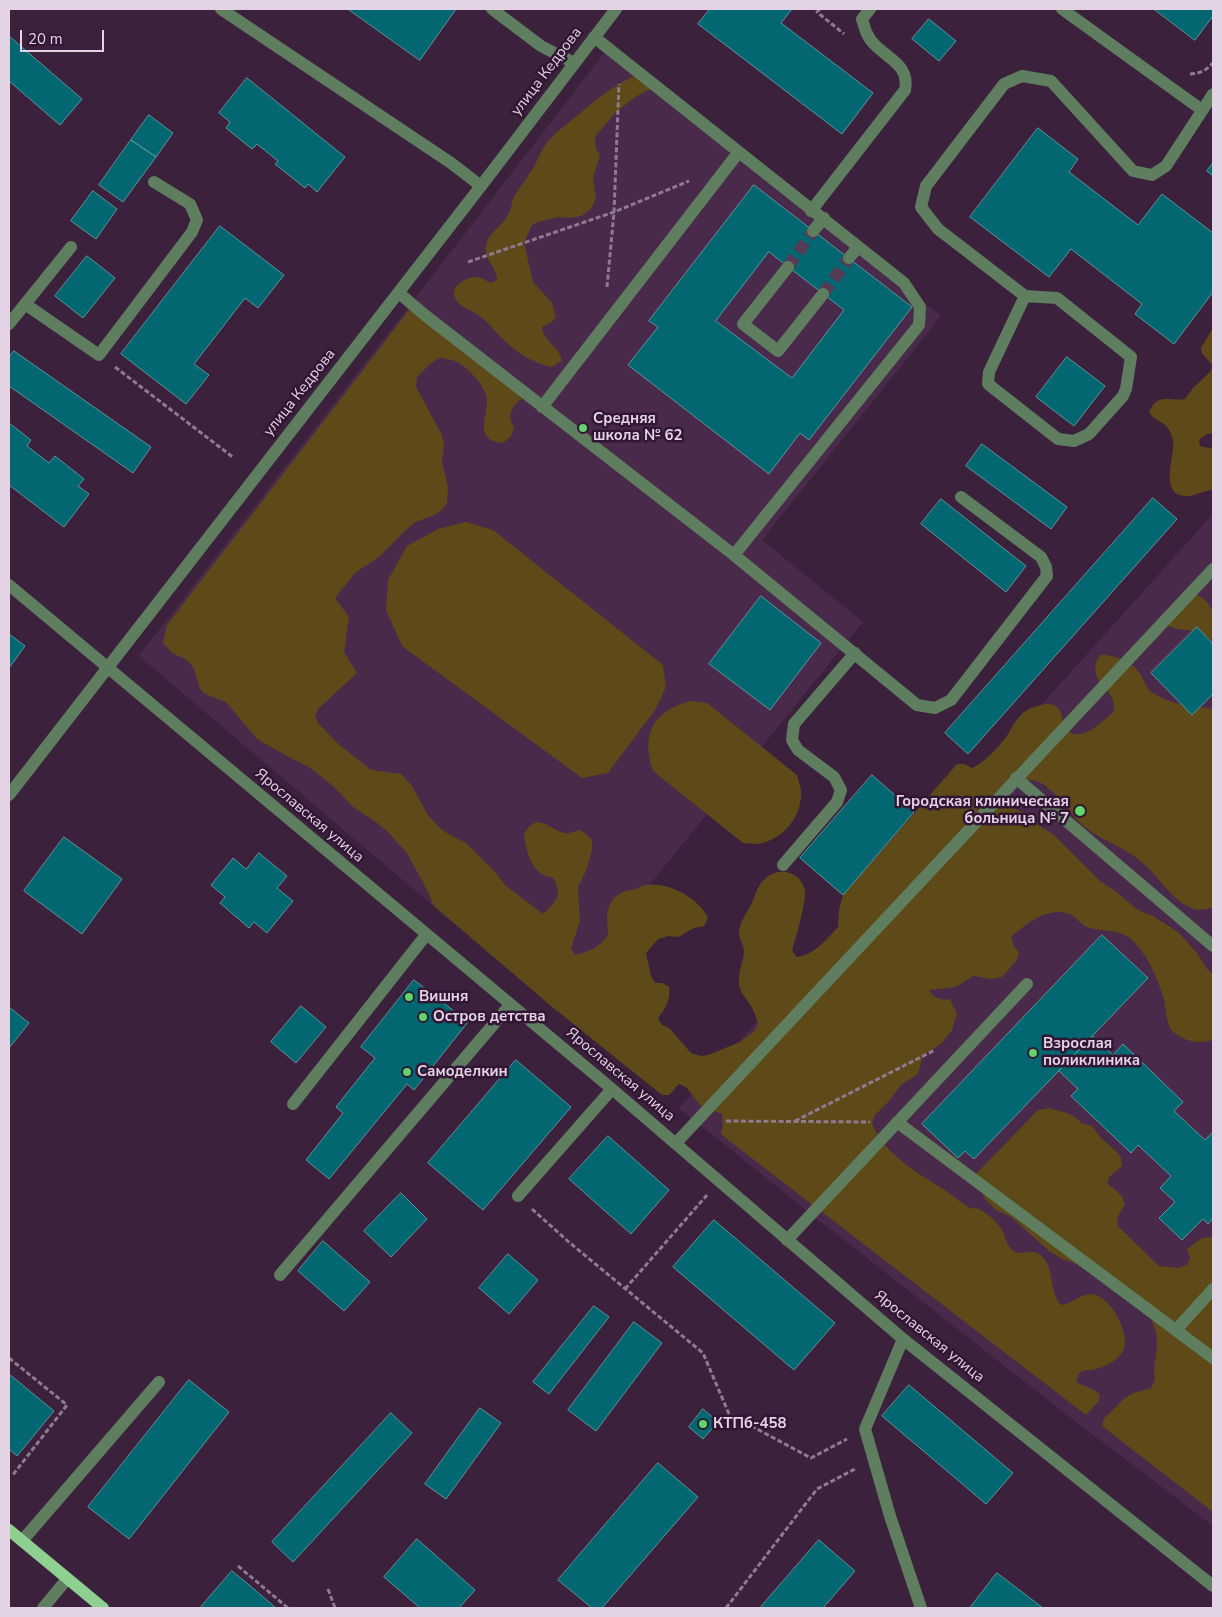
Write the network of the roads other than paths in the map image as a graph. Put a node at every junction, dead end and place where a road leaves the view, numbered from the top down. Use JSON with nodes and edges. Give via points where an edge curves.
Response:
{"nodes":[{"id":1,"x":221,"y":9,"type":"edge"},
{"id":2,"x":492,"y":9,"type":"edge"},
{"id":3,"x":616,"y":9,"type":"edge"},
{"id":4,"x":870,"y":9,"type":"edge"},
{"id":5,"x":1062,"y":9,"type":"edge"},
{"id":6,"x":594,"y":37,"type":"junction"},
{"id":7,"x":574,"y":63,"type":"junction"},
{"id":8,"x":1213,"y":94,"type":"edge"},
{"id":9,"x":1202,"y":110,"type":"junction"},
{"id":10,"x":738,"y":153,"type":"junction"},
{"id":11,"x":154,"y":182,"type":"dead end"},
{"id":12,"x":482,"y":186,"type":"junction"},
{"id":13,"x":811,"y":211,"type":"junction"},
{"id":14,"x":824,"y":218,"type":"junction"},
{"id":15,"x":813,"y":231,"type":"tunnel mouth"},
{"id":16,"x":71,"y":247,"type":"dead end"},
{"id":17,"x":858,"y":247,"type":"junction"},
{"id":18,"x":849,"y":258,"type":"tunnel mouth"},
{"id":19,"x":788,"y":267,"type":"tunnel mouth"},
{"id":20,"x":399,"y":293,"type":"junction"},
{"id":21,"x":823,"y":294,"type":"tunnel mouth"},
{"id":22,"x":1025,"y":296,"type":"junction"},
{"id":23,"x":25,"y":304,"type":"junction"},
{"id":24,"x":9,"y":324,"type":"edge"},
{"id":25,"x":542,"y":406,"type":"junction"},
{"id":26,"x":961,"y":497,"type":"dead end"},
{"id":27,"x":734,"y":555,"type":"junction"},
{"id":28,"x":1213,"y":569,"type":"edge"},
{"id":29,"x":9,"y":585,"type":"edge"},
{"id":30,"x":855,"y":653,"type":"junction"},
{"id":31,"x":108,"y":668,"type":"junction"},
{"id":32,"x":1016,"y":778,"type":"junction"},
{"id":33,"x":9,"y":795,"type":"edge"},
{"id":34,"x":783,"y":865,"type":"dead end"},
{"id":35,"x":426,"y":935,"type":"junction"},
{"id":36,"x":1213,"y":946,"type":"edge"},
{"id":37,"x":1026,"y":984,"type":"dead end"},
{"id":38,"x":510,"y":1005,"type":"junction"},
{"id":39,"x":612,"y":1089,"type":"junction"},
{"id":40,"x":293,"y":1104,"type":"dead end"},
{"id":41,"x":897,"y":1122,"type":"junction"},
{"id":42,"x":676,"y":1143,"type":"junction"},
{"id":43,"x":518,"y":1196,"type":"road end"},
{"id":44,"x":787,"y":1240,"type":"junction"},
{"id":45,"x":280,"y":1275,"type":"dead end"},
{"id":46,"x":1213,"y":1288,"type":"edge"},
{"id":47,"x":1176,"y":1330,"type":"junction"},
{"id":48,"x":903,"y":1339,"type":"junction"},
{"id":49,"x":1213,"y":1358,"type":"edge"},
{"id":50,"x":159,"y":1382,"type":"dead end"},
{"id":51,"x":9,"y":1530,"type":"edge"},
{"id":52,"x":22,"y":1541,"type":"junction"},
{"id":53,"x":67,"y":1579,"type":"junction"},
{"id":54,"x":1213,"y":1586,"type":"edge"},
{"id":55,"x":43,"y":1608,"type":"edge"},
{"id":56,"x":103,"y":1608,"type":"edge"},
{"id":57,"x":921,"y":1608,"type":"edge"}],
"edges":[{"from":1,"to":12,"type":"street"},
{"from":2,"to":7,"type":"street","via":[[541,46]]},
{"from":3,"to":6,"type":"street","name":"улица Кедрова"},
{"from":4,"to":13,"type":"street","via":[[862,19],[866,33],[902,68],[907,80],[905,90]]},
{"from":5,"to":9,"type":"street"},
{"from":6,"to":7,"type":"street","name":"улица Кедрова"},
{"from":6,"to":10,"type":"street"},
{"from":7,"to":12,"type":"street","name":"улица Кедрова"},
{"from":8,"to":9,"type":"street"},
{"from":9,"to":22,"type":"street","via":[[1166,166],[1152,175],[1133,171],[1051,81],[1022,76],[1004,84],[926,186],[922,207],[938,229]]},
{"from":10,"to":13,"type":"street"},
{"from":10,"to":25,"type":"street"},
{"from":11,"to":23,"type":"street","via":[[190,204],[197,220],[192,232],[99,355]]},
{"from":12,"to":20,"type":"street","name":"улица Кедрова"},
{"from":13,"to":14,"type":"street"},
{"from":14,"to":15,"type":"street"},
{"from":14,"to":17,"type":"street"},
{"from":16,"to":23,"type":"street"},
{"from":17,"to":18,"type":"street"},
{"from":17,"to":27,"type":"street","via":[[904,284],[920,307],[919,325]]},
{"from":19,"to":21,"type":"street","via":[[743,324],[750,330],[778,351]]},
{"from":20,"to":25,"type":"street"},
{"from":20,"to":31,"type":"street","name":"улица Кедрова"},
{"from":22,"to":22,"type":"street","via":[[988,372],[988,384],[1058,438],[1074,441],[1089,434],[1123,396],[1131,357],[1057,298]]},
{"from":23,"to":24,"type":"street"},
{"from":25,"to":27,"type":"street"},
{"from":26,"to":30,"type":"street","via":[[1041,556],[1047,576],[951,700],[935,708],[917,705]]},
{"from":27,"to":30,"type":"street"},
{"from":28,"to":32,"type":"street"},
{"from":29,"to":31,"type":"street","name":"Ярославская улица"},
{"from":30,"to":34,"type":"street","via":[[794,724],[792,740],[798,750],[834,777],[841,790],[837,802]]},
{"from":31,"to":33,"type":"street","name":"улица Кедрова"},
{"from":31,"to":35,"type":"street","name":"Ярославская улица"},
{"from":32,"to":36,"type":"street"},
{"from":32,"to":42,"type":"street"},
{"from":35,"to":38,"type":"street","name":"Ярославская улица"},
{"from":35,"to":40,"type":"street"},
{"from":37,"to":41,"type":"street"},
{"from":38,"to":39,"type":"street","name":"Ярославская улица"},
{"from":38,"to":45,"type":"street"},
{"from":39,"to":42,"type":"street","name":"Ярославская улица"},
{"from":39,"to":43,"type":"street"},
{"from":41,"to":44,"type":"street"},
{"from":41,"to":47,"type":"street"},
{"from":42,"to":44,"type":"street","name":"Ярославская улица"},
{"from":44,"to":48,"type":"street","name":"Ярославская улица"},
{"from":46,"to":47,"type":"street"},
{"from":47,"to":49,"type":"street"},
{"from":48,"to":54,"type":"street","name":"Ярославская улица"},
{"from":48,"to":57,"type":"street","via":[[865,1430]]},
{"from":50,"to":52,"type":"street"},
{"from":51,"to":52,"type":"main road"},
{"from":52,"to":53,"type":"main road"},
{"from":53,"to":55,"type":"street"},
{"from":53,"to":56,"type":"main road"}]}
